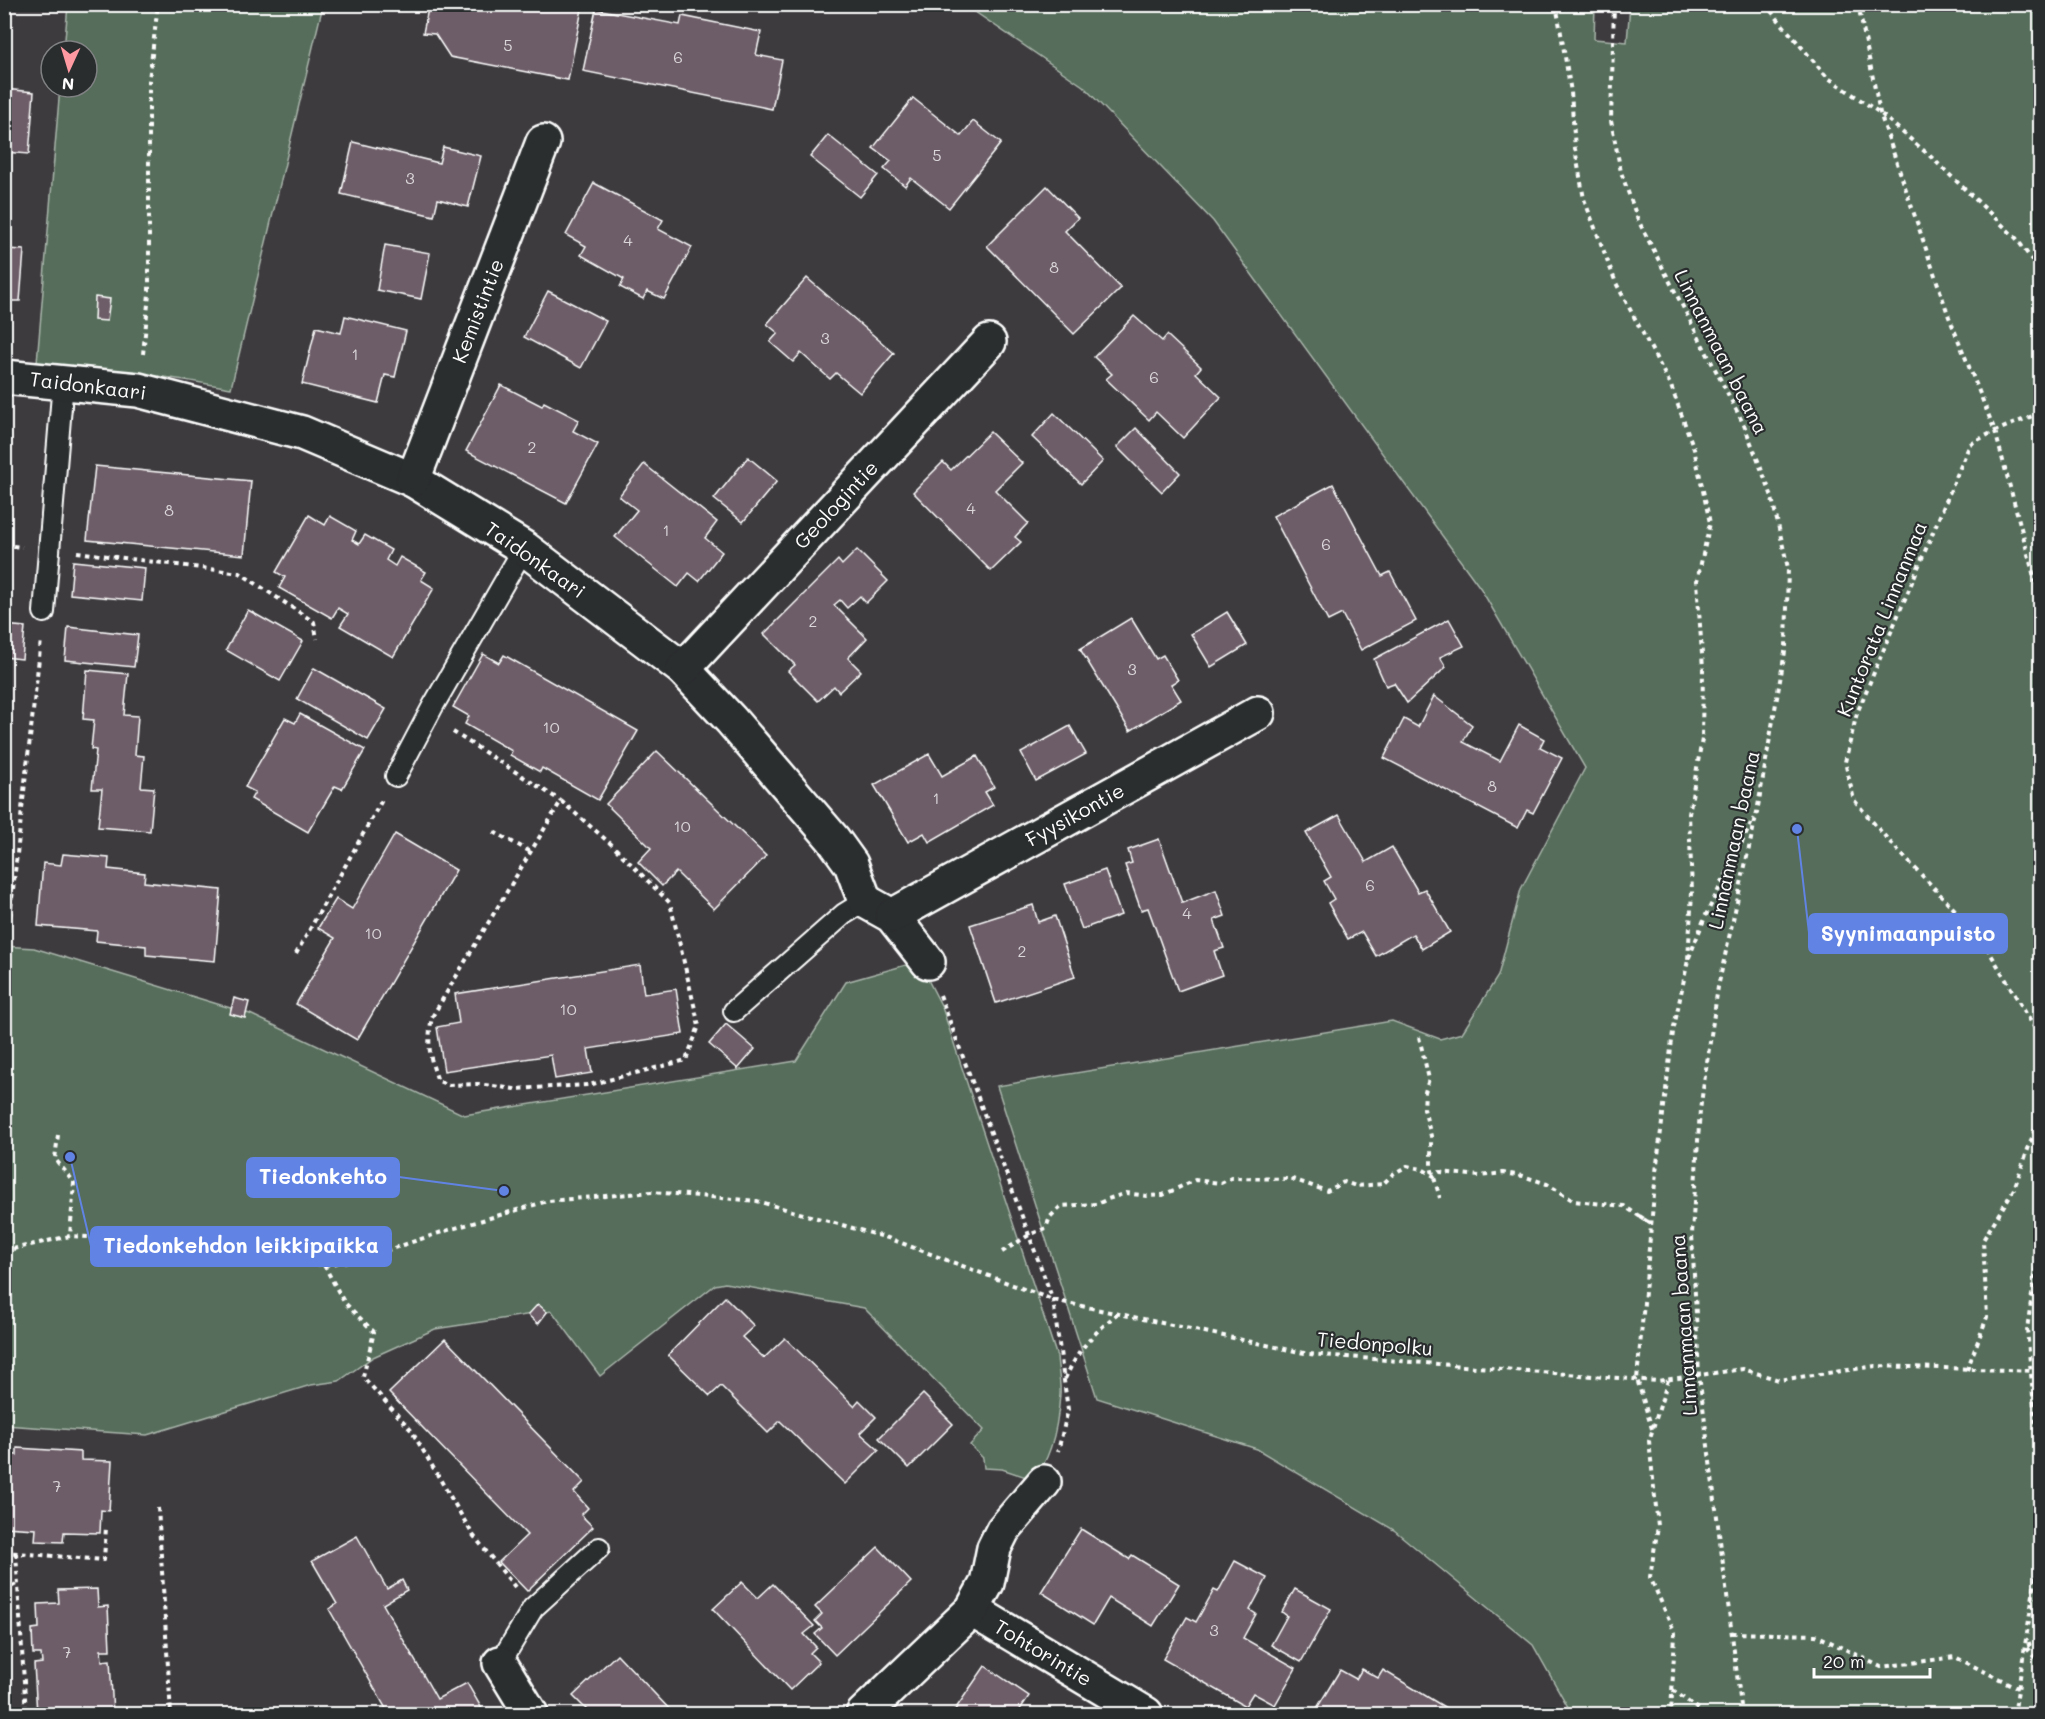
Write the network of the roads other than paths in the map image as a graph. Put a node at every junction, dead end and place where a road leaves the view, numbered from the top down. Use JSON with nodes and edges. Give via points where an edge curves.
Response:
{"nodes":[{"id":1,"x":543,"y":141,"type":"dead end"},
{"id":2,"x":989,"y":342,"type":"dead end"},
{"id":3,"x":4,"y":376,"type":"edge"},
{"id":4,"x":63,"y":382,"type":"junction"},
{"id":5,"x":413,"y":480,"type":"junction"},
{"id":6,"x":524,"y":548,"type":"junction"},
{"id":7,"x":44,"y":612,"type":"road end"},
{"id":8,"x":683,"y":669,"type":"junction"},
{"id":9,"x":1258,"y":713,"type":"dead end"},
{"id":10,"x":396,"y":776,"type":"road end"},
{"id":11,"x":879,"y":909,"type":"junction"},
{"id":12,"x":928,"y":962,"type":"road end"},
{"id":13,"x":734,"y":1011,"type":"dead end"},
{"id":14,"x":1044,"y":1482,"type":"road end"},
{"id":15,"x":599,"y":1548,"type":"dead end"},
{"id":16,"x":972,"y":1610,"type":"junction"},
{"id":17,"x":500,"y":1663,"type":"joint"},
{"id":18,"x":531,"y":1714,"type":"edge"},
{"id":19,"x":863,"y":1714,"type":"edge"},
{"id":20,"x":1146,"y":1714,"type":"edge"}],
"edges":[{"from":1,"to":5,"type":"street","name":"Kemistintie"},
{"from":2,"to":8,"type":"street","name":"Geologintie"},
{"from":3,"to":4,"type":"street","name":"Taidonkaari"},
{"from":4,"to":5,"type":"street","name":"Taidonkaari","via":[[138,390],[302,433]]},
{"from":4,"to":7,"type":"lane"},
{"from":5,"to":6,"type":"street","name":"Taidonkaari"},
{"from":6,"to":8,"type":"street","name":"Taidonkaari"},
{"from":6,"to":10,"type":"lane"},
{"from":8,"to":11,"type":"street","name":"Taidonkaari","via":[[833,839]]},
{"from":9,"to":11,"type":"street","name":"Fyysikontie"},
{"from":11,"to":12,"type":"street","name":"Taidonkaari"},
{"from":11,"to":13,"type":"lane","via":[[844,914]]},
{"from":14,"to":16,"type":"street","via":[[1002,1530],[987,1583]]},
{"from":15,"to":17,"type":"lane","via":[[533,1608]]},
{"from":16,"to":19,"type":"street"},
{"from":16,"to":20,"type":"street","name":"Tohtorintie"},
{"from":17,"to":18,"type":"street"}]}
